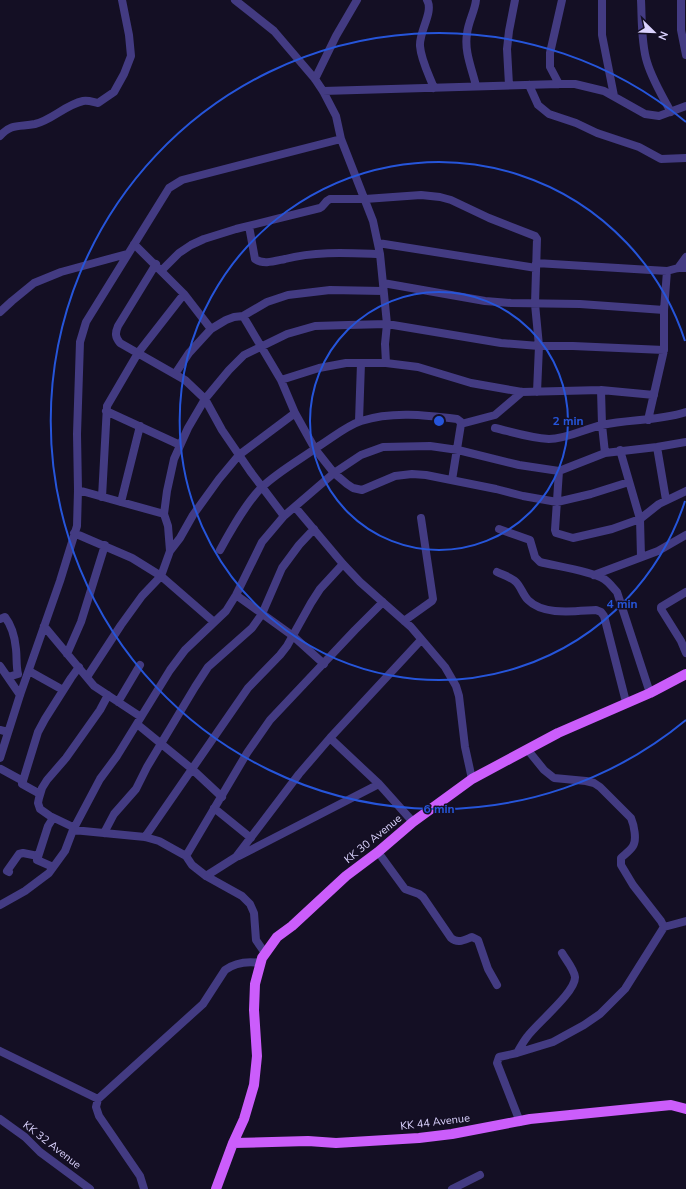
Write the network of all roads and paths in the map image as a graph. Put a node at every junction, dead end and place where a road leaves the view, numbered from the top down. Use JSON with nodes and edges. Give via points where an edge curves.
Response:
{"nodes":[{"id":1,"x":122,"y":0,"type":"edge"},
{"id":2,"x":235,"y":0,"type":"edge"},
{"id":3,"x":357,"y":0,"type":"edge"},
{"id":4,"x":427,"y":0,"type":"edge"},
{"id":5,"x":476,"y":0,"type":"edge"},
{"id":6,"x":515,"y":0,"type":"edge"},
{"id":7,"x":562,"y":0,"type":"edge"},
{"id":8,"x":602,"y":0,"type":"edge"},
{"id":9,"x":641,"y":0,"type":"edge"},
{"id":10,"x":680,"y":0,"type":"edge"},
{"id":11,"x":686,"y":55,"type":"edge"},
{"id":12,"x":316,"y":79,"type":"junction"},
{"id":13,"x":559,"y":84,"type":"junction"},
{"id":14,"x":509,"y":85,"type":"junction"},
{"id":15,"x":529,"y":85,"type":"junction"},
{"id":16,"x":476,"y":86,"type":"junction"},
{"id":17,"x":434,"y":88,"type":"junction"},
{"id":18,"x":323,"y":91,"type":"junction"},
{"id":19,"x":614,"y":96,"type":"junction"},
{"id":20,"x":686,"y":106,"type":"edge"},
{"id":21,"x":671,"y":112,"type":"junction"},
{"id":22,"x":0,"y":136,"type":"edge"},
{"id":23,"x":341,"y":139,"type":"junction"},
{"id":24,"x":686,"y":158,"type":"edge"},
{"id":25,"x":365,"y":199,"type":"junction"},
{"id":26,"x":249,"y":226,"type":"junction"},
{"id":27,"x":378,"y":243,"type":"junction"},
{"id":28,"x":134,"y":244,"type":"junction"},
{"id":29,"x":128,"y":254,"type":"junction"},
{"id":30,"x":380,"y":254,"type":"junction"},
{"id":31,"x":686,"y":257,"type":"edge"},
{"id":32,"x":536,"y":265,"type":"junction"},
{"id":33,"x":159,"y":267,"type":"junction"},
{"id":34,"x":682,"y":268,"type":"edge"},
{"id":35,"x":667,"y":271,"type":"junction"},
{"id":36,"x":383,"y":287,"type":"junction"},
{"id":37,"x":184,"y":294,"type":"junction"},
{"id":38,"x":536,"y":304,"type":"junction"},
{"id":39,"x":664,"y":310,"type":"junction"},
{"id":40,"x":0,"y":312,"type":"edge"},
{"id":41,"x":243,"y":316,"type":"junction"},
{"id":42,"x":387,"y":324,"type":"junction"},
{"id":43,"x":211,"y":329,"type":"junction"},
{"id":44,"x":261,"y":346,"type":"junction"},
{"id":45,"x":539,"y":346,"type":"junction"},
{"id":46,"x":664,"y":350,"type":"junction"},
{"id":47,"x":138,"y":353,"type":"junction"},
{"id":48,"x":361,"y":363,"type":"junction"},
{"id":49,"x":386,"y":363,"type":"junction"},
{"id":50,"x":175,"y":374,"type":"junction"},
{"id":51,"x":281,"y":380,"type":"junction"},
{"id":52,"x":601,"y":390,"type":"junction"},
{"id":53,"x":522,"y":392,"type":"junction"},
{"id":54,"x":537,"y":392,"type":"junction"},
{"id":55,"x":654,"y":395,"type":"junction"},
{"id":56,"x":205,"y":399,"type":"junction"},
{"id":57,"x":106,"y":411,"type":"junction"},
{"id":58,"x":686,"y":412,"type":"edge"},
{"id":59,"x":295,"y":413,"type":"junction"},
{"id":60,"x":648,"y":420,"type":"junction"},
{"id":61,"x":360,"y":421,"type":"junction"},
{"id":62,"x":461,"y":424,"type":"junction"},
{"id":63,"x":602,"y":425,"type":"junction"},
{"id":64,"x":140,"y":426,"type":"junction"},
{"id":65,"x":495,"y":428,"type":"dead end"},
{"id":66,"x":686,"y":442,"type":"edge"},
{"id":67,"x":180,"y":445,"type":"junction"},
{"id":68,"x":657,"y":447,"type":"junction"},
{"id":69,"x":316,"y":449,"type":"junction"},
{"id":70,"x":458,"y":450,"type":"junction"},
{"id":71,"x":620,"y":450,"type":"junction"},
{"id":72,"x":606,"y":453,"type":"junction"},
{"id":73,"x":239,"y":455,"type":"junction"},
{"id":74,"x":559,"y":471,"type":"junction"},
{"id":75,"x":334,"y":473,"type":"junction"},
{"id":76,"x":452,"y":480,"type":"junction"},
{"id":77,"x":629,"y":482,"type":"junction"},
{"id":78,"x":262,"y":487,"type":"junction"},
{"id":79,"x":78,"y":490,"type":"junction"},
{"id":80,"x":686,"y":491,"type":"edge"},
{"id":81,"x":102,"y":497,"type":"junction"},
{"id":82,"x":666,"y":500,"type":"junction"},
{"id":83,"x":121,"y":502,"type":"junction"},
{"id":84,"x":557,"y":502,"type":"junction"},
{"id":85,"x":295,"y":507,"type":"junction"},
{"id":86,"x":164,"y":514,"type":"junction"},
{"id":87,"x":284,"y":516,"type":"junction"},
{"id":88,"x":421,"y":518,"type":"dead end"},
{"id":89,"x":640,"y":519,"type":"junction"},
{"id":90,"x":314,"y":529,"type":"junction"},
{"id":91,"x":499,"y":529,"type":"dead end"},
{"id":92,"x":74,"y":533,"type":"junction"},
{"id":93,"x":686,"y":535,"type":"edge"},
{"id":94,"x":105,"y":545,"type":"junction"},
{"id":95,"x":220,"y":550,"type":"dead end"},
{"id":96,"x":170,"y":551,"type":"junction"},
{"id":97,"x":641,"y":557,"type":"junction"},
{"id":98,"x":343,"y":564,"type":"junction"},
{"id":99,"x":497,"y":572,"type":"dead end"},
{"id":100,"x":594,"y":575,"type":"junction"},
{"id":101,"x":161,"y":576,"type":"junction"},
{"id":102,"x":686,"y":592,"type":"edge"},
{"id":103,"x":236,"y":595,"type":"junction"},
{"id":104,"x":383,"y":602,"type":"junction"},
{"id":105,"x":262,"y":614,"type":"junction"},
{"id":106,"x":0,"y":619,"type":"edge"},
{"id":107,"x":404,"y":621,"type":"junction"},
{"id":108,"x":214,"y":622,"type":"junction"},
{"id":109,"x":44,"y":626,"type":"junction"},
{"id":110,"x":293,"y":636,"type":"junction"},
{"id":111,"x":421,"y":640,"type":"junction"},
{"id":112,"x":684,"y":640,"type":"edge"},
{"id":113,"x":686,"y":653,"type":"edge"},
{"id":114,"x":67,"y":654,"type":"junction"},
{"id":115,"x":324,"y":664,"type":"junction"},
{"id":116,"x":140,"y":665,"type":"dead end"},
{"id":117,"x":0,"y":666,"type":"edge"},
{"id":118,"x":79,"y":667,"type":"junction"},
{"id":119,"x":29,"y":671,"type":"junction"},
{"id":120,"x":686,"y":674,"type":"edge"},
{"id":121,"x":8,"y":677,"type":"junction"},
{"id":122,"x":87,"y":677,"type":"junction"},
{"id":123,"x":63,"y":690,"type":"junction"},
{"id":124,"x":650,"y":692,"type":"junction"},
{"id":125,"x":20,"y":695,"type":"junction"},
{"id":126,"x":108,"y":695,"type":"junction"},
{"id":127,"x":118,"y":702,"type":"junction"},
{"id":128,"x":626,"y":702,"type":"junction"},
{"id":129,"x":139,"y":720,"type":"junction"},
{"id":130,"x":4,"y":731,"type":"edge"},
{"id":131,"x":330,"y":738,"type":"junction"},
{"id":132,"x":161,"y":744,"type":"junction"},
{"id":133,"x":527,"y":749,"type":"junction"},
{"id":134,"x":0,"y":757,"type":"edge"},
{"id":135,"x":0,"y":769,"type":"edge"},
{"id":136,"x":192,"y":769,"type":"junction"},
{"id":137,"x":472,"y":779,"type":"junction"},
{"id":138,"x":23,"y":781,"type":"junction"},
{"id":139,"x":379,"y":784,"type":"junction"},
{"id":140,"x":40,"y":794,"type":"junction"},
{"id":141,"x":222,"y":797,"type":"junction"},
{"id":142,"x":214,"y":808,"type":"junction"},
{"id":143,"x":53,"y":818,"type":"junction"},
{"id":144,"x":413,"y":822,"type":"junction"},
{"id":145,"x":74,"y":829,"type":"junction"},
{"id":146,"x":104,"y":833,"type":"junction"},
{"id":147,"x":144,"y":837,"type":"junction"},
{"id":148,"x":251,"y":838,"type":"junction"},
{"id":149,"x":378,"y":852,"type":"junction"},
{"id":150,"x":38,"y":856,"type":"junction"},
{"id":151,"x":186,"y":856,"type":"junction"},
{"id":152,"x":236,"y":857,"type":"junction"},
{"id":153,"x":53,"y":868,"type":"junction"},
{"id":154,"x":9,"y":872,"type":"dead end"},
{"id":155,"x":206,"y":876,"type":"junction"},
{"id":156,"x":0,"y":905,"type":"edge"},
{"id":157,"x":686,"y":921,"type":"edge"},
{"id":158,"x":664,"y":927,"type":"junction"},
{"id":159,"x":562,"y":953,"type":"dead end"},
{"id":160,"x":265,"y":954,"type":"junction"},
{"id":161,"x":260,"y":963,"type":"junction"},
{"id":162,"x":497,"y":985,"type":"dead end"},
{"id":163,"x":0,"y":1051,"type":"edge"},
{"id":164,"x":517,"y":1053,"type":"junction"},
{"id":165,"x":98,"y":1099,"type":"junction"},
{"id":166,"x":686,"y":1109,"type":"edge"},
{"id":167,"x":0,"y":1119,"type":"edge"},
{"id":168,"x":520,"y":1122,"type":"junction"},
{"id":169,"x":233,"y":1143,"type":"junction"},
{"id":170,"x":480,"y":1175,"type":"dead end"},
{"id":171,"x":90,"y":1189,"type":"edge"},
{"id":172,"x":144,"y":1189,"type":"edge"},
{"id":173,"x":216,"y":1189,"type":"edge"},
{"id":174,"x":452,"y":1189,"type":"edge"}],
"edges":[{"from":1,"to":22,"type":"street","via":[[131,56],[114,92],[98,103],[82,101],[35,124],[7,128]]},
{"from":2,"to":12,"type":"street","via":[[274,31]]},
{"from":3,"to":12,"type":"street","via":[[336,36]]},
{"from":4,"to":17,"type":"street","via":[[430,10],[420,46]]},
{"from":5,"to":16,"type":"street","via":[[466,48]]},
{"from":6,"to":14,"type":"street","via":[[507,49]]},
{"from":7,"to":13,"type":"street","via":[[550,53],[550,67]]},
{"from":8,"to":19,"type":"street","via":[[602,35]]},
{"from":9,"to":21,"type":"street","via":[[646,61]]},
{"from":10,"to":11,"type":"street"},
{"from":12,"to":18,"type":"street"},
{"from":13,"to":15,"type":"street"},
{"from":13,"to":19,"type":"street","via":[[575,84]]},
{"from":14,"to":15,"type":"street"},
{"from":14,"to":16,"type":"street"},
{"from":15,"to":24,"type":"street","via":[[538,104],[549,114],[639,147],[661,159]]},
{"from":16,"to":17,"type":"street"},
{"from":17,"to":18,"type":"street"},
{"from":18,"to":23,"type":"street","via":[[336,116]]},
{"from":19,"to":21,"type":"street","via":[[645,114],[659,116]]},
{"from":20,"to":21,"type":"street"},
{"from":23,"to":25,"type":"street"},
{"from":23,"to":28,"type":"street","via":[[182,180],[169,188]]},
{"from":25,"to":26,"type":"street","via":[[330,199],[323,207]]},
{"from":25,"to":27,"type":"street"},
{"from":25,"to":32,"type":"street","via":[[420,195],[451,200],[532,234],[537,239]]},
{"from":26,"to":30,"type":"street","via":[[255,259],[261,262],[327,253]]},
{"from":26,"to":33,"type":"street","via":[[204,239]]},
{"from":27,"to":30,"type":"street"},
{"from":27,"to":32,"type":"street"},
{"from":28,"to":29,"type":"street"},
{"from":28,"to":33,"type":"street"},
{"from":29,"to":40,"type":"street","via":[[61,272],[34,284]]},
{"from":29,"to":79,"type":"street","via":[[96,303],[82,331],[77,434]]},
{"from":30,"to":36,"type":"street"},
{"from":31,"to":34,"type":"street"},
{"from":32,"to":35,"type":"street"},
{"from":32,"to":38,"type":"street"},
{"from":33,"to":37,"type":"street"},
{"from":33,"to":47,"type":"street","via":[[115,332],[120,342]]},
{"from":34,"to":35,"type":"street"},
{"from":35,"to":39,"type":"street"},
{"from":36,"to":38,"type":"street","via":[[485,301]]},
{"from":36,"to":41,"type":"street","via":[[288,295],[267,302]]},
{"from":36,"to":42,"type":"street"},
{"from":37,"to":43,"type":"street"},
{"from":37,"to":47,"type":"street"},
{"from":38,"to":39,"type":"street","via":[[580,304]]},
{"from":38,"to":45,"type":"street"},
{"from":39,"to":46,"type":"street"},
{"from":41,"to":43,"type":"street","via":[[234,316]]},
{"from":41,"to":44,"type":"street"},
{"from":42,"to":44,"type":"street","via":[[315,326],[287,334]]},
{"from":42,"to":45,"type":"street","via":[[501,343]]},
{"from":42,"to":49,"type":"street"},
{"from":43,"to":50,"type":"street","via":[[189,353]]},
{"from":44,"to":51,"type":"street"},
{"from":44,"to":56,"type":"street","via":[[244,355],[228,370]]},
{"from":45,"to":46,"type":"street"},
{"from":45,"to":54,"type":"street"},
{"from":46,"to":55,"type":"street"},
{"from":47,"to":50,"type":"street"},
{"from":47,"to":57,"type":"street"},
{"from":48,"to":49,"type":"street"},
{"from":48,"to":51,"type":"street","via":[[319,368]]},
{"from":48,"to":61,"type":"street"},
{"from":49,"to":53,"type":"street","via":[[418,367],[471,383]]},
{"from":50,"to":56,"type":"street"},
{"from":51,"to":59,"type":"street"},
{"from":52,"to":54,"type":"street"},
{"from":52,"to":55,"type":"street"},
{"from":52,"to":63,"type":"street"},
{"from":53,"to":54,"type":"street"},
{"from":53,"to":62,"type":"street","via":[[495,415]]},
{"from":55,"to":60,"type":"street"},
{"from":56,"to":67,"type":"street"},
{"from":56,"to":73,"type":"street"},
{"from":57,"to":64,"type":"street"},
{"from":57,"to":81,"type":"street"},
{"from":58,"to":60,"type":"street"},
{"from":59,"to":69,"type":"street"},
{"from":59,"to":73,"type":"street"},
{"from":60,"to":63,"type":"street"},
{"from":61,"to":62,"type":"street","via":[[380,416],[408,414],[457,419]]},
{"from":61,"to":69,"type":"street"},
{"from":62,"to":70,"type":"street"},
{"from":63,"to":65,"type":"street","via":[[550,439]]},
{"from":63,"to":72,"type":"street"},
{"from":64,"to":67,"type":"street"},
{"from":64,"to":83,"type":"street"},
{"from":66,"to":68,"type":"street"},
{"from":67,"to":86,"type":"street","via":[[174,459]]},
{"from":68,"to":71,"type":"street"},
{"from":68,"to":82,"type":"street"},
{"from":69,"to":75,"type":"street"},
{"from":69,"to":78,"type":"street"},
{"from":70,"to":74,"type":"street","via":[[519,465]]},
{"from":70,"to":75,"type":"street","via":[[430,446],[383,447],[361,454]]},
{"from":70,"to":76,"type":"street"},
{"from":71,"to":72,"type":"street"},
{"from":71,"to":77,"type":"street"},
{"from":72,"to":74,"type":"street"},
{"from":73,"to":78,"type":"street"},
{"from":73,"to":96,"type":"street","via":[[193,515]]},
{"from":74,"to":84,"type":"street"},
{"from":75,"to":76,"type":"street","via":[[353,488],[362,490],[396,476],[412,474]]},
{"from":75,"to":85,"type":"street"},
{"from":76,"to":84,"type":"street"},
{"from":77,"to":84,"type":"street"},
{"from":77,"to":89,"type":"street"},
{"from":78,"to":87,"type":"street"},
{"from":78,"to":95,"type":"street","via":[[237,519]]},
{"from":79,"to":81,"type":"street"},
{"from":79,"to":92,"type":"street","via":[[78,519]]},
{"from":80,"to":82,"type":"street"},
{"from":81,"to":83,"type":"street"},
{"from":82,"to":89,"type":"street"},
{"from":83,"to":86,"type":"street"},
{"from":84,"to":89,"type":"street","via":[[556,533],[573,538]]},
{"from":85,"to":87,"type":"street"},
{"from":85,"to":90,"type":"street"},
{"from":86,"to":96,"type":"street","via":[[168,526]]},
{"from":87,"to":103,"type":"street","via":[[262,542]]},
{"from":88,"to":107,"type":"street","via":[[433,599]]},
{"from":89,"to":97,"type":"street"},
{"from":90,"to":98,"type":"street"},
{"from":90,"to":105,"type":"street","via":[[282,568]]},
{"from":91,"to":100,"type":"street","via":[[530,540],[535,557],[540,562]]},
{"from":92,"to":94,"type":"street"},
{"from":92,"to":109,"type":"street"},
{"from":93,"to":97,"type":"street","via":[[658,551]]},
{"from":94,"to":101,"type":"street"},
{"from":94,"to":114,"type":"street","via":[[81,622]]},
{"from":96,"to":101,"type":"street"},
{"from":97,"to":100,"type":"street"},
{"from":98,"to":104,"type":"street"},
{"from":98,"to":110,"type":"street","via":[[320,589]]},
{"from":99,"to":128,"type":"street","via":[[516,582],[528,600],[549,610],[601,612]]},
{"from":100,"to":124,"type":"street","via":[[604,579],[617,592]]},
{"from":101,"to":108,"type":"street"},
{"from":101,"to":122,"type":"street","via":[[142,596]]},
{"from":102,"to":112,"type":"street","via":[[661,606]]},
{"from":103,"to":105,"type":"street"},
{"from":103,"to":108,"type":"street","via":[[226,612]]},
{"from":104,"to":107,"type":"street"},
{"from":104,"to":115,"type":"street"},
{"from":105,"to":110,"type":"street"},
{"from":105,"to":132,"type":"street","via":[[252,628],[208,667]]},
{"from":106,"to":121,"type":"street","via":[[5,617],[10,624],[16,650],[18,674]]},
{"from":107,"to":111,"type":"street"},
{"from":108,"to":129,"type":"street","via":[[185,650]]},
{"from":109,"to":114,"type":"street"},
{"from":109,"to":119,"type":"street"},
{"from":110,"to":115,"type":"street"},
{"from":110,"to":136,"type":"street","via":[[280,655],[248,688]]},
{"from":111,"to":131,"type":"street"},
{"from":111,"to":137,"type":"street","via":[[439,659],[456,686]]},
{"from":112,"to":113,"type":"street"},
{"from":114,"to":118,"type":"street"},
{"from":115,"to":141,"type":"street","via":[[270,720],[247,753]]},
{"from":116,"to":127,"type":"street"},
{"from":117,"to":121,"type":"street"},
{"from":118,"to":122,"type":"street"},
{"from":118,"to":123,"type":"street"},
{"from":119,"to":123,"type":"street"},
{"from":119,"to":125,"type":"street"},
{"from":120,"to":124,"type":"main road","name":"KK 30 Avenue"},
{"from":121,"to":125,"type":"street"},
{"from":122,"to":126,"type":"street","via":[[94,686]]},
{"from":123,"to":138,"type":"street","via":[[38,732]]},
{"from":124,"to":128,"type":"main road","name":"KK 30 Avenue"},
{"from":125,"to":130,"type":"street"},
{"from":126,"to":127,"type":"street"},
{"from":126,"to":140,"type":"street","via":[[66,758],[47,780]]},
{"from":127,"to":129,"type":"street"},
{"from":128,"to":133,"type":"main road","name":"KK 30 Avenue"},
{"from":129,"to":132,"type":"street"},
{"from":129,"to":145,"type":"street","via":[[100,779]]},
{"from":130,"to":134,"type":"street"},
{"from":131,"to":139,"type":"street"},
{"from":131,"to":148,"type":"street","via":[[299,774]]},
{"from":132,"to":136,"type":"street"},
{"from":132,"to":146,"type":"street","via":[[136,789],[114,814]]},
{"from":133,"to":137,"type":"main road","name":"KK 30 Avenue"},
{"from":133,"to":158,"type":"street","via":[[554,778],[594,782],[631,818],[635,841],[621,858],[621,865]]},
{"from":135,"to":138,"type":"street"},
{"from":136,"to":141,"type":"street"},
{"from":136,"to":147,"type":"street"},
{"from":137,"to":144,"type":"main road","name":"KK 30 Avenue"},
{"from":138,"to":140,"type":"street","via":[[22,784]]},
{"from":139,"to":144,"type":"street"},
{"from":139,"to":152,"type":"street"},
{"from":140,"to":143,"type":"street","via":[[40,809]]},
{"from":141,"to":142,"type":"street"},
{"from":142,"to":148,"type":"street"},
{"from":142,"to":151,"type":"street"},
{"from":143,"to":145,"type":"street"},
{"from":143,"to":150,"type":"street"},
{"from":144,"to":149,"type":"main road","name":"KK 30 Avenue"},
{"from":145,"to":146,"type":"street"},
{"from":145,"to":153,"type":"street","via":[[65,851]]},
{"from":146,"to":147,"type":"street"},
{"from":147,"to":151,"type":"street","via":[[159,841]]},
{"from":148,"to":152,"type":"street"},
{"from":149,"to":160,"type":"main road","name":"KK 30 Avenue","via":[[346,876],[277,937]]},
{"from":149,"to":162,"type":"street","via":[[405,889],[423,897],[455,942],[472,937],[478,940],[488,969]]},
{"from":150,"to":153,"type":"street","via":[[37,860]]},
{"from":150,"to":154,"type":"street","via":[[19,854],[7,871]]},
{"from":151,"to":155,"type":"street"},
{"from":152,"to":155,"type":"street"},
{"from":153,"to":156,"type":"street","via":[[25,891]]},
{"from":155,"to":160,"type":"street","via":[[242,896],[250,904],[254,913],[256,940]]},
{"from":157,"to":158,"type":"street"},
{"from":158,"to":164,"type":"street","via":[[625,990],[600,1014],[553,1042]]},
{"from":159,"to":164,"type":"street","via":[[575,976],[575,982],[526,1038]]},
{"from":160,"to":161,"type":"main road","name":"KK 30 Avenue"},
{"from":161,"to":165,"type":"street","via":[[242,962],[230,966],[203,1004]]},
{"from":161,"to":169,"type":"main road","name":"KK 30 Avenue","via":[[254,997],[256,1071],[247,1108]]},
{"from":163,"to":165,"type":"street"},
{"from":164,"to":168,"type":"street","via":[[499,1058],[497,1063]]},
{"from":165,"to":172,"type":"street","via":[[96,1107],[99,1116],[140,1176]]},
{"from":166,"to":168,"type":"main road","name":"KK 44 Avenue","via":[[671,1105]]},
{"from":167,"to":171,"type":"street","name":"KK 32 Avenue"},
{"from":168,"to":169,"type":"main road","name":"KK 44 Avenue","via":[[419,1138],[336,1143]]},
{"from":169,"to":173,"type":"main road"},
{"from":170,"to":174,"type":"street"}]}
